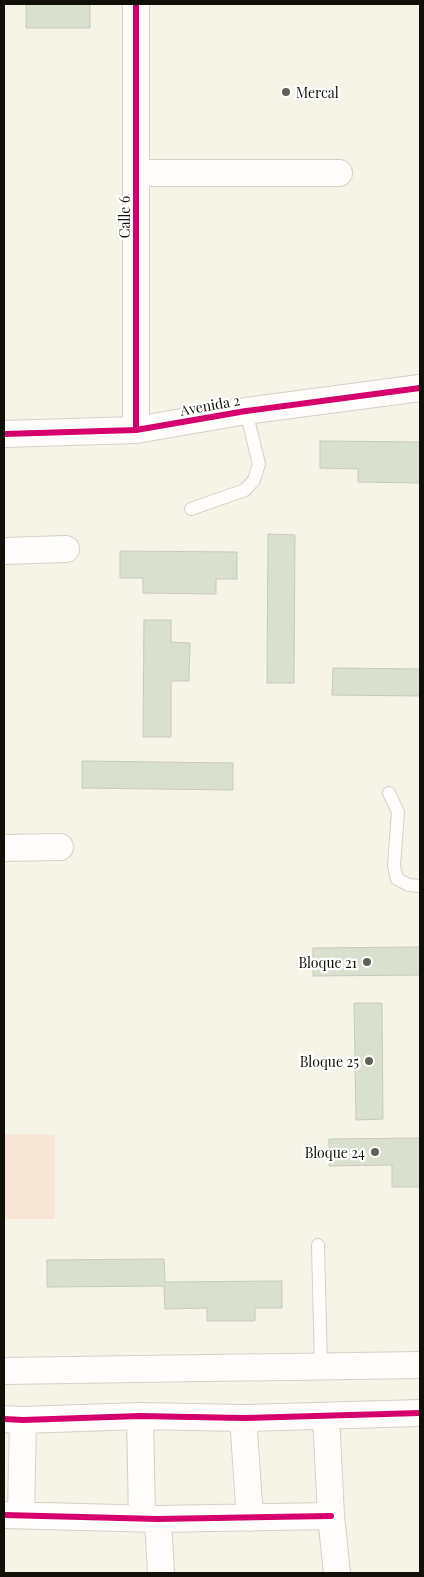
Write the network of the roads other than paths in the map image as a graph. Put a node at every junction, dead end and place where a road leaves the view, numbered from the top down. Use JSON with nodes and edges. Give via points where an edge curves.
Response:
{"nodes":[{"id":1,"x":136,"y":4,"type":"edge"},
{"id":2,"x":136,"y":173,"type":"junction"},
{"id":3,"x":339,"y":173,"type":"dead end"},
{"id":4,"x":420,"y":388,"type":"edge"},
{"id":5,"x":246,"y":411,"type":"junction"},
{"id":6,"x":136,"y":430,"type":"junction"},
{"id":7,"x":4,"y":434,"type":"edge"},
{"id":8,"x":190,"y":508,"type":"dead end"},
{"id":9,"x":66,"y":550,"type":"dead end"},
{"id":10,"x":4,"y":551,"type":"edge"},
{"id":11,"x":389,"y":792,"type":"dead end"},
{"id":12,"x":60,"y":846,"type":"dead end"},
{"id":13,"x":4,"y":848,"type":"edge"},
{"id":14,"x":420,"y":886,"type":"edge"},
{"id":15,"x":318,"y":1245,"type":"dead end"},
{"id":16,"x":420,"y":1365,"type":"edge"},
{"id":17,"x":321,"y":1367,"type":"junction"},
{"id":18,"x":4,"y":1370,"type":"edge"},
{"id":19,"x":420,"y":1413,"type":"edge"},
{"id":20,"x":140,"y":1416,"type":"junction"},
{"id":21,"x":326,"y":1416,"type":"junction"},
{"id":22,"x":243,"y":1418,"type":"junction"},
{"id":23,"x":14,"y":1419,"type":"edge"},
{"id":24,"x":12,"y":1515,"type":"edge"},
{"id":25,"x":331,"y":1516,"type":"junction"},
{"id":26,"x":150,"y":1518,"type":"junction"},
{"id":27,"x":250,"y":1518,"type":"junction"},
{"id":28,"x":161,"y":1573,"type":"edge"},
{"id":29,"x":336,"y":1573,"type":"edge"}],
"edges":[{"from":1,"to":2,"type":"street","name":"Calle 6"},
{"from":2,"to":3,"type":"street"},
{"from":2,"to":6,"type":"street","name":"Calle 6"},
{"from":4,"to":5,"type":"street","name":"Avenida 2"},
{"from":5,"to":6,"type":"street","name":"Avenida 2"},
{"from":5,"to":8,"type":"lane","via":[[259,464],[254,480],[245,490]]},
{"from":6,"to":7,"type":"street","name":"Avenida 2"},
{"from":9,"to":10,"type":"street"},
{"from":11,"to":14,"type":"lane","via":[[398,812],[394,866],[397,879]]},
{"from":12,"to":13,"type":"street"},
{"from":15,"to":17,"type":"lane"},
{"from":16,"to":17,"type":"street"},
{"from":17,"to":18,"type":"street"},
{"from":19,"to":21,"type":"street"},
{"from":20,"to":22,"type":"street"},
{"from":20,"to":23,"type":"street"},
{"from":20,"to":26,"type":"street"},
{"from":21,"to":22,"type":"street"},
{"from":21,"to":25,"type":"street"},
{"from":22,"to":27,"type":"street"},
{"from":23,"to":24,"type":"street"},
{"from":24,"to":26,"type":"street"},
{"from":25,"to":27,"type":"street"},
{"from":25,"to":29,"type":"street"},
{"from":26,"to":27,"type":"street"},
{"from":26,"to":28,"type":"street"}]}
